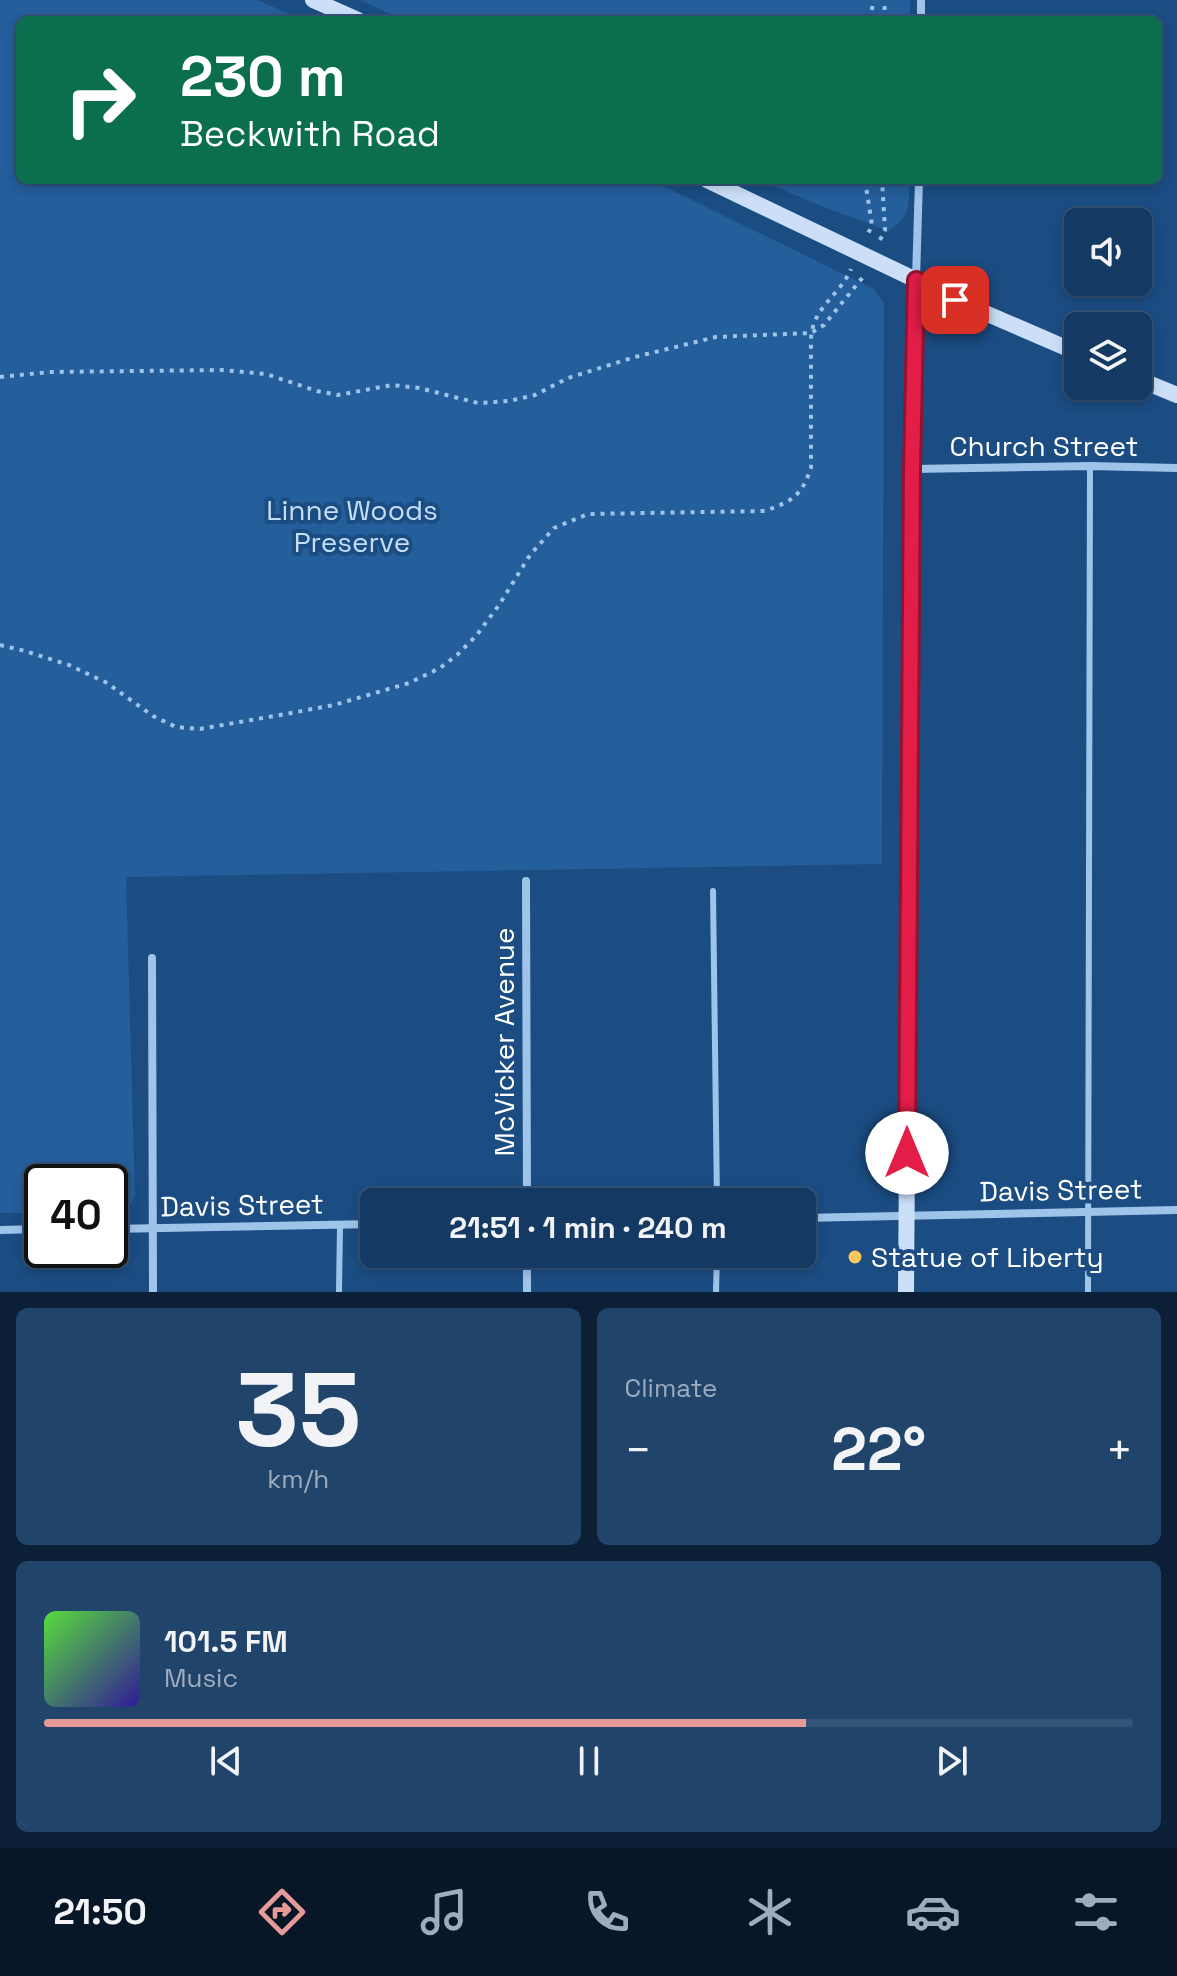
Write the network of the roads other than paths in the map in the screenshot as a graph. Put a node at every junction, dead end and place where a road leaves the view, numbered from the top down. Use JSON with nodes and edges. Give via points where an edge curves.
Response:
{"nodes":[{"id":1,"x":313,"y":0,"type":"edge"},
{"id":2,"x":349,"y":16,"type":"edge"},
{"id":3,"x":715,"y":184,"type":"edge"},
{"id":4,"x":919,"y":184,"type":"edge"},
{"id":5,"x":916,"y":280,"type":"junction"},
{"id":6,"x":1064,"y":347,"type":"edge"},
{"id":7,"x":1152,"y":385,"type":"edge"},
{"id":8,"x":1177,"y":395,"type":"edge"},
{"id":9,"x":1090,"y":466,"type":"junction"},
{"id":10,"x":1177,"y":468,"type":"edge"},
{"id":11,"x":912,"y":469,"type":"junction"},
{"id":12,"x":526,"y":881,"type":"dead end"},
{"id":13,"x":713,"y":891,"type":"dead end"},
{"id":14,"x":152,"y":958,"type":"dead end"},
{"id":15,"x":527,"y":1188,"type":"edge"},
{"id":16,"x":717,"y":1188,"type":"edge"},
{"id":17,"x":1177,"y":1210,"type":"edge"},
{"id":18,"x":1088,"y":1212,"type":"junction"},
{"id":19,"x":906,"y":1216,"type":"junction"},
{"id":20,"x":816,"y":1218,"type":"edge"},
{"id":21,"x":360,"y":1224,"type":"edge"},
{"id":22,"x":340,"y":1225,"type":"junction"},
{"id":23,"x":153,"y":1228,"type":"junction"},
{"id":24,"x":24,"y":1229,"type":"edge"},
{"id":25,"x":128,"y":1229,"type":"edge"},
{"id":26,"x":0,"y":1230,"type":"edge"},
{"id":27,"x":527,"y":1268,"type":"edge"},
{"id":28,"x":717,"y":1268,"type":"edge"},
{"id":29,"x":153,"y":1292,"type":"edge"},
{"id":30,"x":339,"y":1292,"type":"edge"},
{"id":31,"x":527,"y":1292,"type":"edge"},
{"id":32,"x":716,"y":1292,"type":"edge"},
{"id":33,"x":906,"y":1292,"type":"edge"},
{"id":34,"x":1088,"y":1292,"type":"edge"}],
"edges":[{"from":1,"to":2,"type":"street"},
{"from":3,"to":5,"type":"street"},
{"from":4,"to":5,"type":"street"},
{"from":5,"to":6,"type":"street"},
{"from":5,"to":11,"type":"street"},
{"from":7,"to":8,"type":"street"},
{"from":9,"to":10,"type":"street","name":"Church Street"},
{"from":9,"to":11,"type":"street","name":"Church Street"},
{"from":9,"to":18,"type":"lane"},
{"from":11,"to":19,"type":"street"},
{"from":12,"to":15,"type":"street","name":"McVicker Avenue"},
{"from":13,"to":16,"type":"lane"},
{"from":14,"to":23,"type":"street"},
{"from":17,"to":18,"type":"street","name":"Davis Street"},
{"from":18,"to":19,"type":"street","name":"Davis Street"},
{"from":18,"to":34,"type":"lane"},
{"from":19,"to":20,"type":"street","name":"Davis Street"},
{"from":19,"to":33,"type":"street"},
{"from":21,"to":22,"type":"street","name":"Davis Street"},
{"from":22,"to":23,"type":"street","name":"Davis Street"},
{"from":22,"to":30,"type":"lane"},
{"from":23,"to":25,"type":"street","name":"Davis Street"},
{"from":23,"to":29,"type":"street"},
{"from":24,"to":26,"type":"street"},
{"from":27,"to":31,"type":"street"},
{"from":28,"to":32,"type":"lane"}]}
